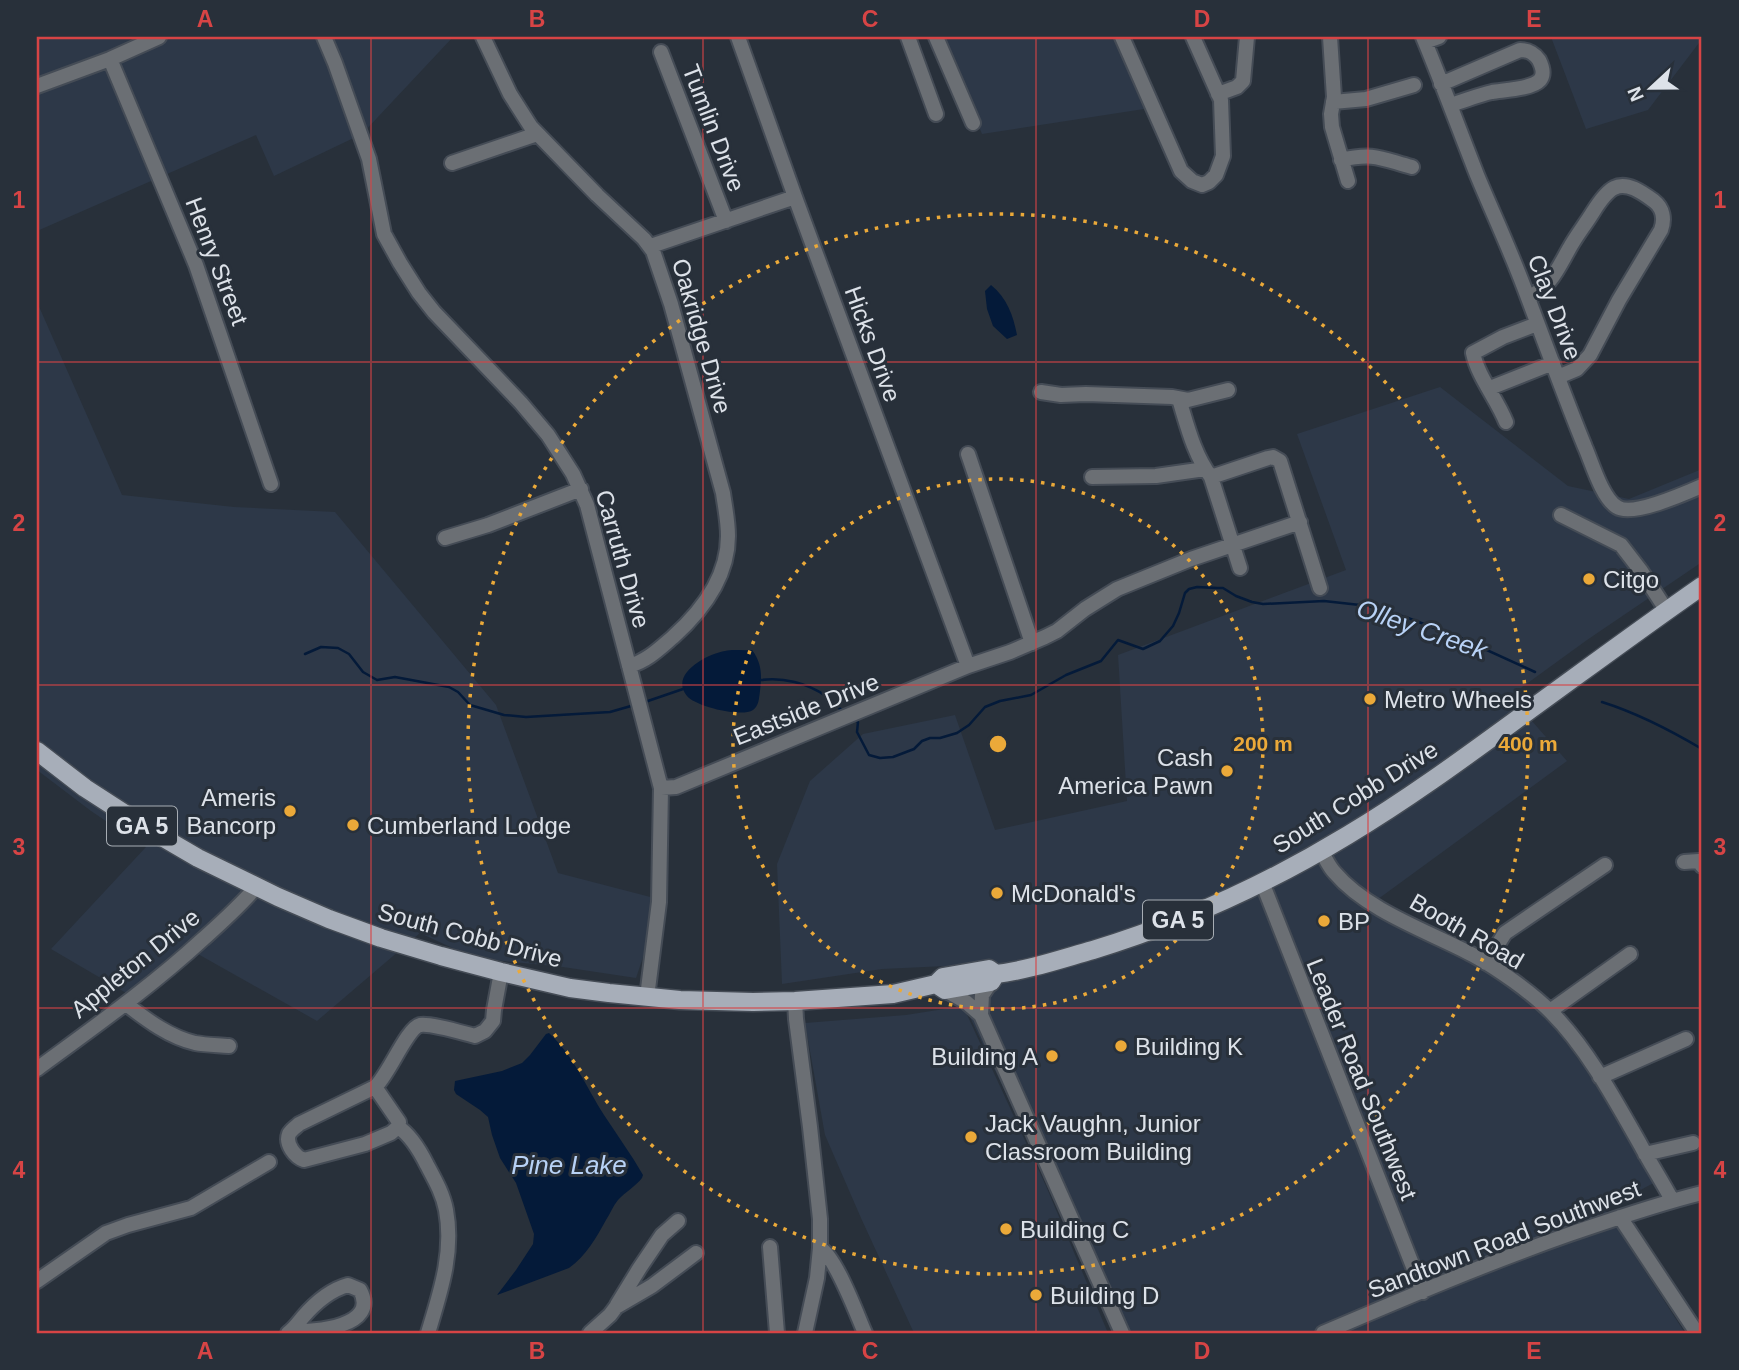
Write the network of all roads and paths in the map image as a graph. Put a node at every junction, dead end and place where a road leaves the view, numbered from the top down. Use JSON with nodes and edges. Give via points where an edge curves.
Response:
{"nodes":[{"id":1,"x":159,"y":37,"type":"edge"},
{"id":2,"x":324,"y":37,"type":"edge"},
{"id":3,"x":483,"y":37,"type":"edge"},
{"id":4,"x":738,"y":37,"type":"edge"},
{"id":5,"x":908,"y":37,"type":"edge"},
{"id":6,"x":936,"y":37,"type":"edge"},
{"id":7,"x":1122,"y":37,"type":"edge"},
{"id":8,"x":1193,"y":37,"type":"edge"},
{"id":9,"x":1247,"y":37,"type":"edge"},
{"id":10,"x":1330,"y":37,"type":"edge"},
{"id":11,"x":1439,"y":37,"type":"edge"},
{"id":12,"x":1424,"y":39,"type":"edge"},
{"id":13,"x":661,"y":51,"type":"dead end"},
{"id":14,"x":110,"y":59,"type":"junction"},
{"id":15,"x":1441,"y":83,"type":"junction"},
{"id":16,"x":1414,"y":85,"type":"dead end"},
{"id":17,"x":37,"y":86,"type":"edge"},
{"id":18,"x":1218,"y":94,"type":"junction"},
{"id":19,"x":1333,"y":102,"type":"junction"},
{"id":20,"x":1450,"y":105,"type":"junction"},
{"id":21,"x":936,"y":114,"type":"dead end"},
{"id":22,"x":973,"y":123,"type":"dead end"},
{"id":23,"x":537,"y":134,"type":"junction"},
{"id":24,"x":1341,"y":160,"type":"junction"},
{"id":25,"x":452,"y":163,"type":"dead end"},
{"id":26,"x":1412,"y":167,"type":"dead end"},
{"id":27,"x":1348,"y":181,"type":"dead end"},
{"id":28,"x":795,"y":197,"type":"junction"},
{"id":29,"x":726,"y":221,"type":"junction"},
{"id":30,"x":651,"y":246,"type":"junction"},
{"id":31,"x":1528,"y":298,"type":"junction"},
{"id":32,"x":1537,"y":324,"type":"junction"},
{"id":33,"x":1555,"y":370,"type":"junction"},
{"id":34,"x":1490,"y":388,"type":"junction"},
{"id":35,"x":1228,"y":390,"type":"dead end"},
{"id":36,"x":1041,"y":392,"type":"dead end"},
{"id":37,"x":1179,"y":399,"type":"junction"},
{"id":38,"x":1506,"y":422,"type":"dead end"},
{"id":39,"x":968,"y":454,"type":"dead end"},
{"id":40,"x":1208,"y":473,"type":"junction"},
{"id":41,"x":1092,"y":477,"type":"dead end"},
{"id":42,"x":271,"y":484,"type":"dead end"},
{"id":43,"x":1702,"y":486,"type":"edge"},
{"id":44,"x":581,"y":489,"type":"junction"},
{"id":45,"x":1561,"y":515,"type":"dead end"},
{"id":46,"x":1300,"y":522,"type":"junction"},
{"id":47,"x":445,"y":538,"type":"dead end"},
{"id":48,"x":1233,"y":545,"type":"junction"},
{"id":49,"x":1240,"y":568,"type":"dead end"},
{"id":50,"x":1702,"y":586,"type":"edge"},
{"id":51,"x":1321,"y":588,"type":"dead end"},
{"id":52,"x":1667,"y":611,"type":"junction"},
{"id":53,"x":1032,"y":643,"type":"junction"},
{"id":54,"x":629,"y":666,"type":"junction"},
{"id":55,"x":968,"y":666,"type":"junction"},
{"id":56,"x":37,"y":751,"type":"edge"},
{"id":57,"x":661,"y":789,"type":"junction"},
{"id":58,"x":1321,"y":851,"type":"junction"},
{"id":59,"x":1684,"y":862,"type":"dead end"},
{"id":60,"x":1605,"y":865,"type":"dead end"},
{"id":61,"x":1702,"y":866,"type":"edge"},
{"id":62,"x":1262,"y":882,"type":"junction"},
{"id":63,"x":257,"y":886,"type":"junction"},
{"id":64,"x":1630,"y":954,"type":"dead end"},
{"id":65,"x":1486,"y":963,"type":"junction"},
{"id":66,"x":502,"y":972,"type":"junction"},
{"id":67,"x":993,"y":978,"type":"junction"},
{"id":68,"x":941,"y":987,"type":"junction"},
{"id":69,"x":646,"y":997,"type":"junction"},
{"id":70,"x":795,"y":1002,"type":"junction"},
{"id":71,"x":126,"y":1004,"type":"junction"},
{"id":72,"x":1550,"y":1011,"type":"junction"},
{"id":73,"x":981,"y":1015,"type":"junction"},
{"id":74,"x":1686,"y":1039,"type":"dead end"},
{"id":75,"x":229,"y":1046,"type":"dead end"},
{"id":76,"x":37,"y":1069,"type":"edge"},
{"id":77,"x":1600,"y":1077,"type":"junction"},
{"id":78,"x":375,"y":1087,"type":"junction"},
{"id":79,"x":398,"y":1127,"type":"junction"},
{"id":80,"x":1693,"y":1143,"type":"dead end"},
{"id":81,"x":1645,"y":1154,"type":"junction"},
{"id":82,"x":269,"y":1162,"type":"dead end"},
{"id":83,"x":1702,"y":1193,"type":"edge"},
{"id":84,"x":1672,"y":1200,"type":"junction"},
{"id":85,"x":1620,"y":1217,"type":"junction"},
{"id":86,"x":678,"y":1221,"type":"dead end"},
{"id":87,"x":770,"y":1247,"type":"dead end"},
{"id":88,"x":820,"y":1248,"type":"junction"},
{"id":89,"x":696,"y":1253,"type":"dead end"},
{"id":90,"x":37,"y":1281,"type":"edge"},
{"id":91,"x":1423,"y":1292,"type":"junction"},
{"id":92,"x":616,"y":1307,"type":"junction"},
{"id":93,"x":861,"y":1331,"type":"edge"},
{"id":94,"x":290,"y":1332,"type":"edge"},
{"id":95,"x":428,"y":1333,"type":"edge"},
{"id":96,"x":590,"y":1333,"type":"edge"},
{"id":97,"x":777,"y":1333,"type":"edge"},
{"id":98,"x":793,"y":1333,"type":"edge"},
{"id":99,"x":805,"y":1333,"type":"edge"},
{"id":100,"x":1122,"y":1333,"type":"edge"},
{"id":101,"x":1324,"y":1333,"type":"edge"},
{"id":102,"x":1697,"y":1333,"type":"edge"}],
"edges":[{"from":1,"to":14,"type":"street"},
{"from":2,"to":44,"type":"street","name":"Carruth Drive","via":[[369,159],[384,234],[400,263],[434,312],[548,435]]},
{"from":3,"to":23,"type":"street","name":"Oakridge Drive","via":[[510,94]]},
{"from":4,"to":28,"type":"street","name":"Hicks Drive"},
{"from":5,"to":21,"type":"street"},
{"from":6,"to":22,"type":"street"},
{"from":7,"to":18,"type":"street","via":[[1181,171],[1202,185],[1216,175],[1223,156]]},
{"from":8,"to":18,"type":"street"},
{"from":9,"to":18,"type":"street","via":[[1243,81]]},
{"from":10,"to":19,"type":"street"},
{"from":11,"to":12,"type":"street"},
{"from":12,"to":15,"type":"street","name":"Clay Drive"},
{"from":13,"to":29,"type":"street","name":"Tumlin Drive"},
{"from":14,"to":17,"type":"street"},
{"from":14,"to":42,"type":"street","name":"Henry Street","via":[[196,265]]},
{"from":15,"to":20,"type":"street","name":"Clay Drive"},
{"from":15,"to":20,"type":"street","via":[[1520,50],[1535,55],[1541,64],[1538,82]]},
{"from":16,"to":19,"type":"street","via":[[1366,99]]},
{"from":19,"to":24,"type":"street","via":[[1332,127]]},
{"from":20,"to":31,"type":"street","name":"Clay Drive"},
{"from":23,"to":25,"type":"street"},
{"from":23,"to":30,"type":"street","name":"Oakridge Drive"},
{"from":24,"to":26,"type":"street","via":[[1379,157]]},
{"from":24,"to":27,"type":"street"},
{"from":28,"to":29,"type":"street"},
{"from":28,"to":55,"type":"street","name":"Hicks Drive"},
{"from":29,"to":30,"type":"street"},
{"from":30,"to":54,"type":"street","name":"Oakridge Drive","via":[[723,493],[729,538],[717,583],[690,621],[647,659]]},
{"from":31,"to":32,"type":"street","name":"Clay Drive"},
{"from":31,"to":33,"type":"street","via":[[1553,278],[1612,188],[1632,187],[1656,203],[1662,214],[1661,230],[1590,355],[1577,369]]},
{"from":32,"to":33,"type":"street","name":"Clay Drive"},
{"from":32,"to":34,"type":"street","via":[[1474,354]]},
{"from":33,"to":34,"type":"street"},
{"from":33,"to":43,"type":"street","name":"Clay Drive","via":[[1597,475],[1616,507],[1633,510]]},
{"from":34,"to":38,"type":"street"},
{"from":35,"to":37,"type":"street"},
{"from":36,"to":37,"type":"street"},
{"from":37,"to":40,"type":"street"},
{"from":39,"to":53,"type":"street"},
{"from":40,"to":41,"type":"street"},
{"from":40,"to":46,"type":"street","via":[[1277,458]]},
{"from":40,"to":48,"type":"street"},
{"from":44,"to":47,"type":"street"},
{"from":44,"to":54,"type":"street","name":"Carruth Drive"},
{"from":45,"to":52,"type":"street","via":[[1621,545]]},
{"from":46,"to":48,"type":"street","name":"Eastside Drive"},
{"from":46,"to":51,"type":"street"},
{"from":48,"to":49,"type":"street"},
{"from":48,"to":53,"type":"street","name":"Eastside Drive","via":[[1118,589]]},
{"from":50,"to":52,"type":"main road","name":"South Cobb Drive","number":"GA 5"},
{"from":52,"to":58,"type":"main road","name":"South Cobb Drive","number":"GA 5","via":[[1388,810]]},
{"from":53,"to":55,"type":"street","name":"Eastside Drive"},
{"from":54,"to":57,"type":"street","name":"Carruth Drive"},
{"from":55,"to":57,"type":"street","name":"Eastside Drive","via":[[676,787]]},
{"from":56,"to":63,"type":"main road","name":"South Cobb Drive","number":"GA 5","via":[[150,830]]},
{"from":57,"to":69,"type":"street","name":"Carruth Drive","via":[[659,902]]},
{"from":58,"to":62,"type":"main road","name":"South Cobb Drive","number":"GA 5"},
{"from":58,"to":65,"type":"street","name":"Booth Road","via":[[1338,877],[1379,908]]},
{"from":59,"to":61,"type":"street","via":[[1699,861]]},
{"from":60,"to":65,"type":"street","via":[[1505,933]]},
{"from":62,"to":67,"type":"main road","name":"South Cobb Drive","number":"GA 5","via":[[1139,935]]},
{"from":62,"to":91,"type":"street","name":"Leader Road Southwest"},
{"from":63,"to":66,"type":"main road","name":"South Cobb Drive","number":"GA 5","via":[[355,929]]},
{"from":63,"to":71,"type":"street","name":"Appleton Drive","via":[[189,952]]},
{"from":64,"to":72,"type":"street"},
{"from":65,"to":72,"type":"street","name":"Booth Road"},
{"from":66,"to":69,"type":"main road","name":"South Cobb Drive","number":"GA 5","via":[[570,988]]},
{"from":66,"to":78,"type":"street","via":[[493,1021],[485,1031],[475,1036],[419,1025]]},
{"from":67,"to":68,"type":"main road","name":"South Cobb Drive","number":"GA 5","via":[[989,969],[943,977]]},
{"from":67,"to":73,"type":"street","via":[[982,995]]},
{"from":68,"to":70,"type":"main road","name":"South Cobb Drive","number":"GA 5"},
{"from":68,"to":73,"type":"street"},
{"from":69,"to":70,"type":"main road","name":"South Cobb Drive","number":"GA 5"},
{"from":70,"to":88,"type":"street"},
{"from":71,"to":75,"type":"street","via":[[172,1035]]},
{"from":71,"to":76,"type":"street","name":"Appleton Drive"},
{"from":72,"to":77,"type":"street","name":"Booth Road"},
{"from":73,"to":100,"type":"street"},
{"from":74,"to":77,"type":"street"},
{"from":77,"to":81,"type":"street","name":"Booth Road"},
{"from":78,"to":79,"type":"street"},
{"from":78,"to":79,"type":"street","via":[[290,1131],[295,1154],[299,1159],[312,1159],[372,1141]]},
{"from":79,"to":95,"type":"street","via":[[424,1159],[446,1210],[449,1250]]},
{"from":80,"to":81,"type":"street"},
{"from":81,"to":84,"type":"street","name":"Booth Road"},
{"from":82,"to":90,"type":"street","via":[[191,1208],[106,1233]]},
{"from":83,"to":84,"type":"street","name":"Sandtown Road Southwest"},
{"from":84,"to":85,"type":"street","name":"Sandtown Road Southwest"},
{"from":85,"to":91,"type":"street","name":"Sandtown Road Southwest"},
{"from":85,"to":102,"type":"street"},
{"from":86,"to":92,"type":"street","via":[[662,1235]]},
{"from":87,"to":97,"type":"street"},
{"from":88,"to":93,"type":"street","via":[[836,1269]]},
{"from":88,"to":99,"type":"street"},
{"from":89,"to":92,"type":"street"},
{"from":91,"to":101,"type":"street","name":"Sandtown Road Southwest"},
{"from":92,"to":96,"type":"street"},
{"from":94,"to":94,"type":"street","via":[[333,1290],[348,1285],[360,1290],[364,1308],[349,1322]]},
{"from":98,"to":99,"type":"street"}]}
